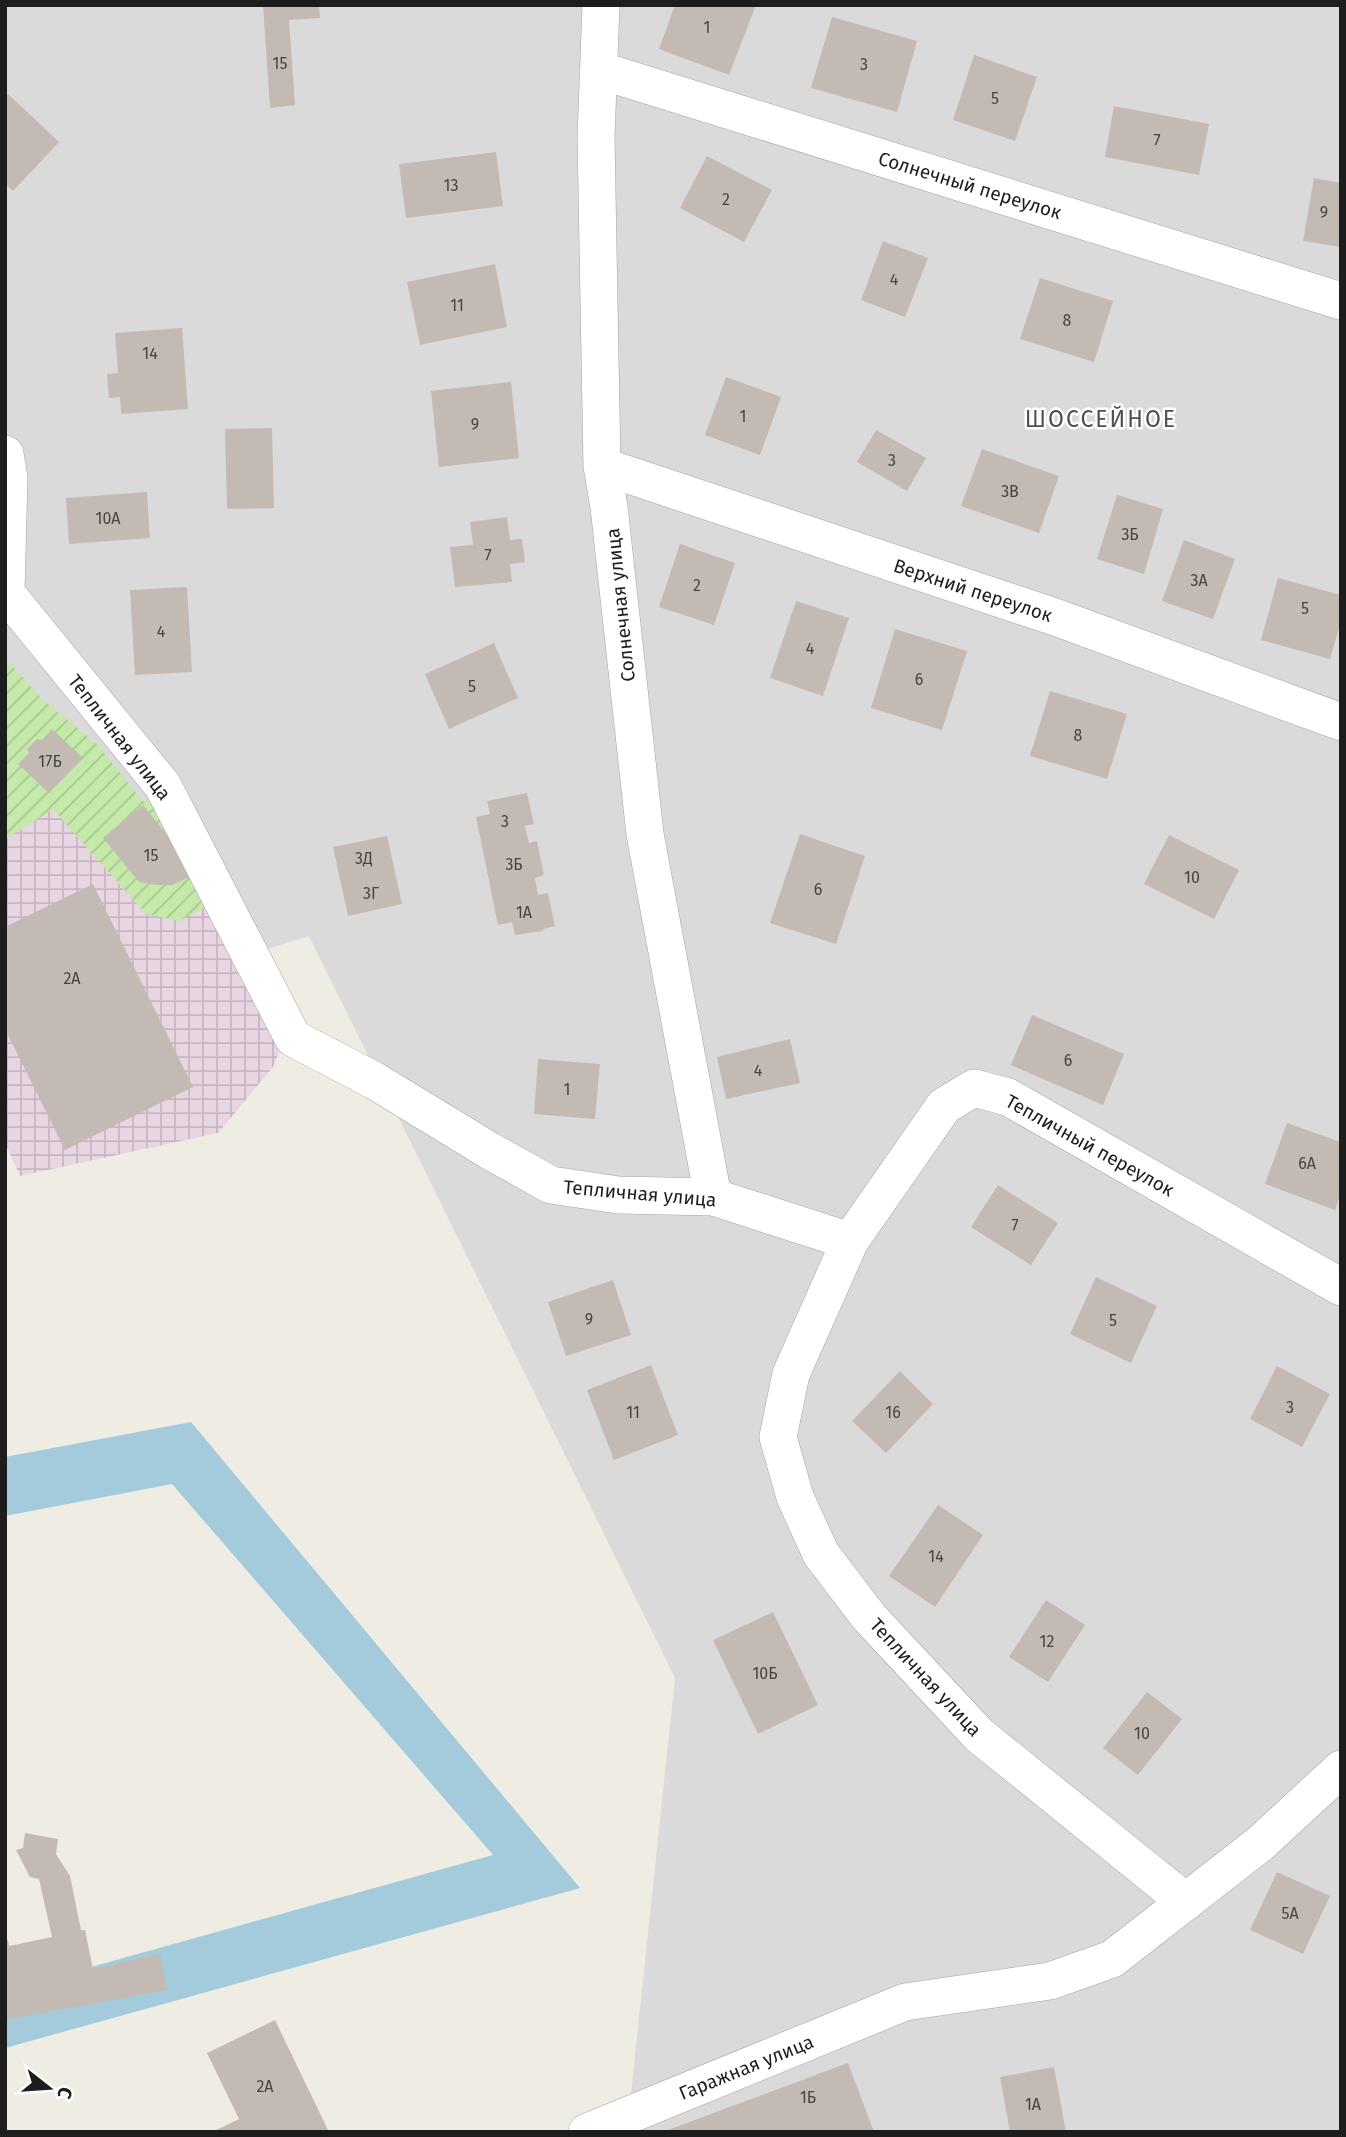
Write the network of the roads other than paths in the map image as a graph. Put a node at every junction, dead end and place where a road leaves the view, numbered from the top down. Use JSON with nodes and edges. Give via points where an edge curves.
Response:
{"nodes":[{"id":1,"x":601,"y":5,"type":"edge"},
{"id":2,"x":599,"y":70,"type":"junction"},
{"id":3,"x":1341,"y":301,"type":"edge"},
{"id":4,"x":5,"y":454,"type":"edge"},
{"id":5,"x":602,"y":466,"type":"junction"},
{"id":6,"x":1341,"y":722,"type":"edge"},
{"id":7,"x":713,"y":1198,"type":"junction"},
{"id":8,"x":850,"y":1241,"type":"junction"},
{"id":9,"x":1341,"y":1287,"type":"edge"},
{"id":10,"x":1341,"y":1769,"type":"edge"},
{"id":11,"x":1186,"y":1902,"type":"junction"},
{"id":12,"x":587,"y":2132,"type":"edge"}],
"edges":[{"from":1,"to":2,"type":"street","name":"Солнечная улица"},
{"from":2,"to":3,"type":"street","name":"Солнечный переулок"},
{"from":2,"to":5,"type":"street","name":"Солнечная улица","via":[[596,137]]},
{"from":4,"to":7,"type":"street","name":"Тепличная улица","via":[[9,478],[6,593],[163,786],[293,1038],[551,1185],[618,1195]]},
{"from":5,"to":6,"type":"street","name":"Верхний переулок","via":[[1055,617]]},
{"from":5,"to":7,"type":"street","name":"Солнечная улица","via":[[645,834]]},
{"from":7,"to":8,"type":"street","name":"Тепличная улица"},
{"from":8,"to":9,"type":"street","name":"Тепличный переулок","via":[[944,1106],[974,1088],[1008,1097]]},
{"from":8,"to":11,"type":"street","name":"Тепличная улица","via":[[791,1374],[778,1437],[795,1497],[821,1554],[869,1617],[979,1735]]},
{"from":10,"to":11,"type":"street","via":[[1262,1842]]},
{"from":11,"to":12,"type":"street","name":"Гаражная улица","via":[[1112,1959],[1050,1981],[905,2002]]}]}
